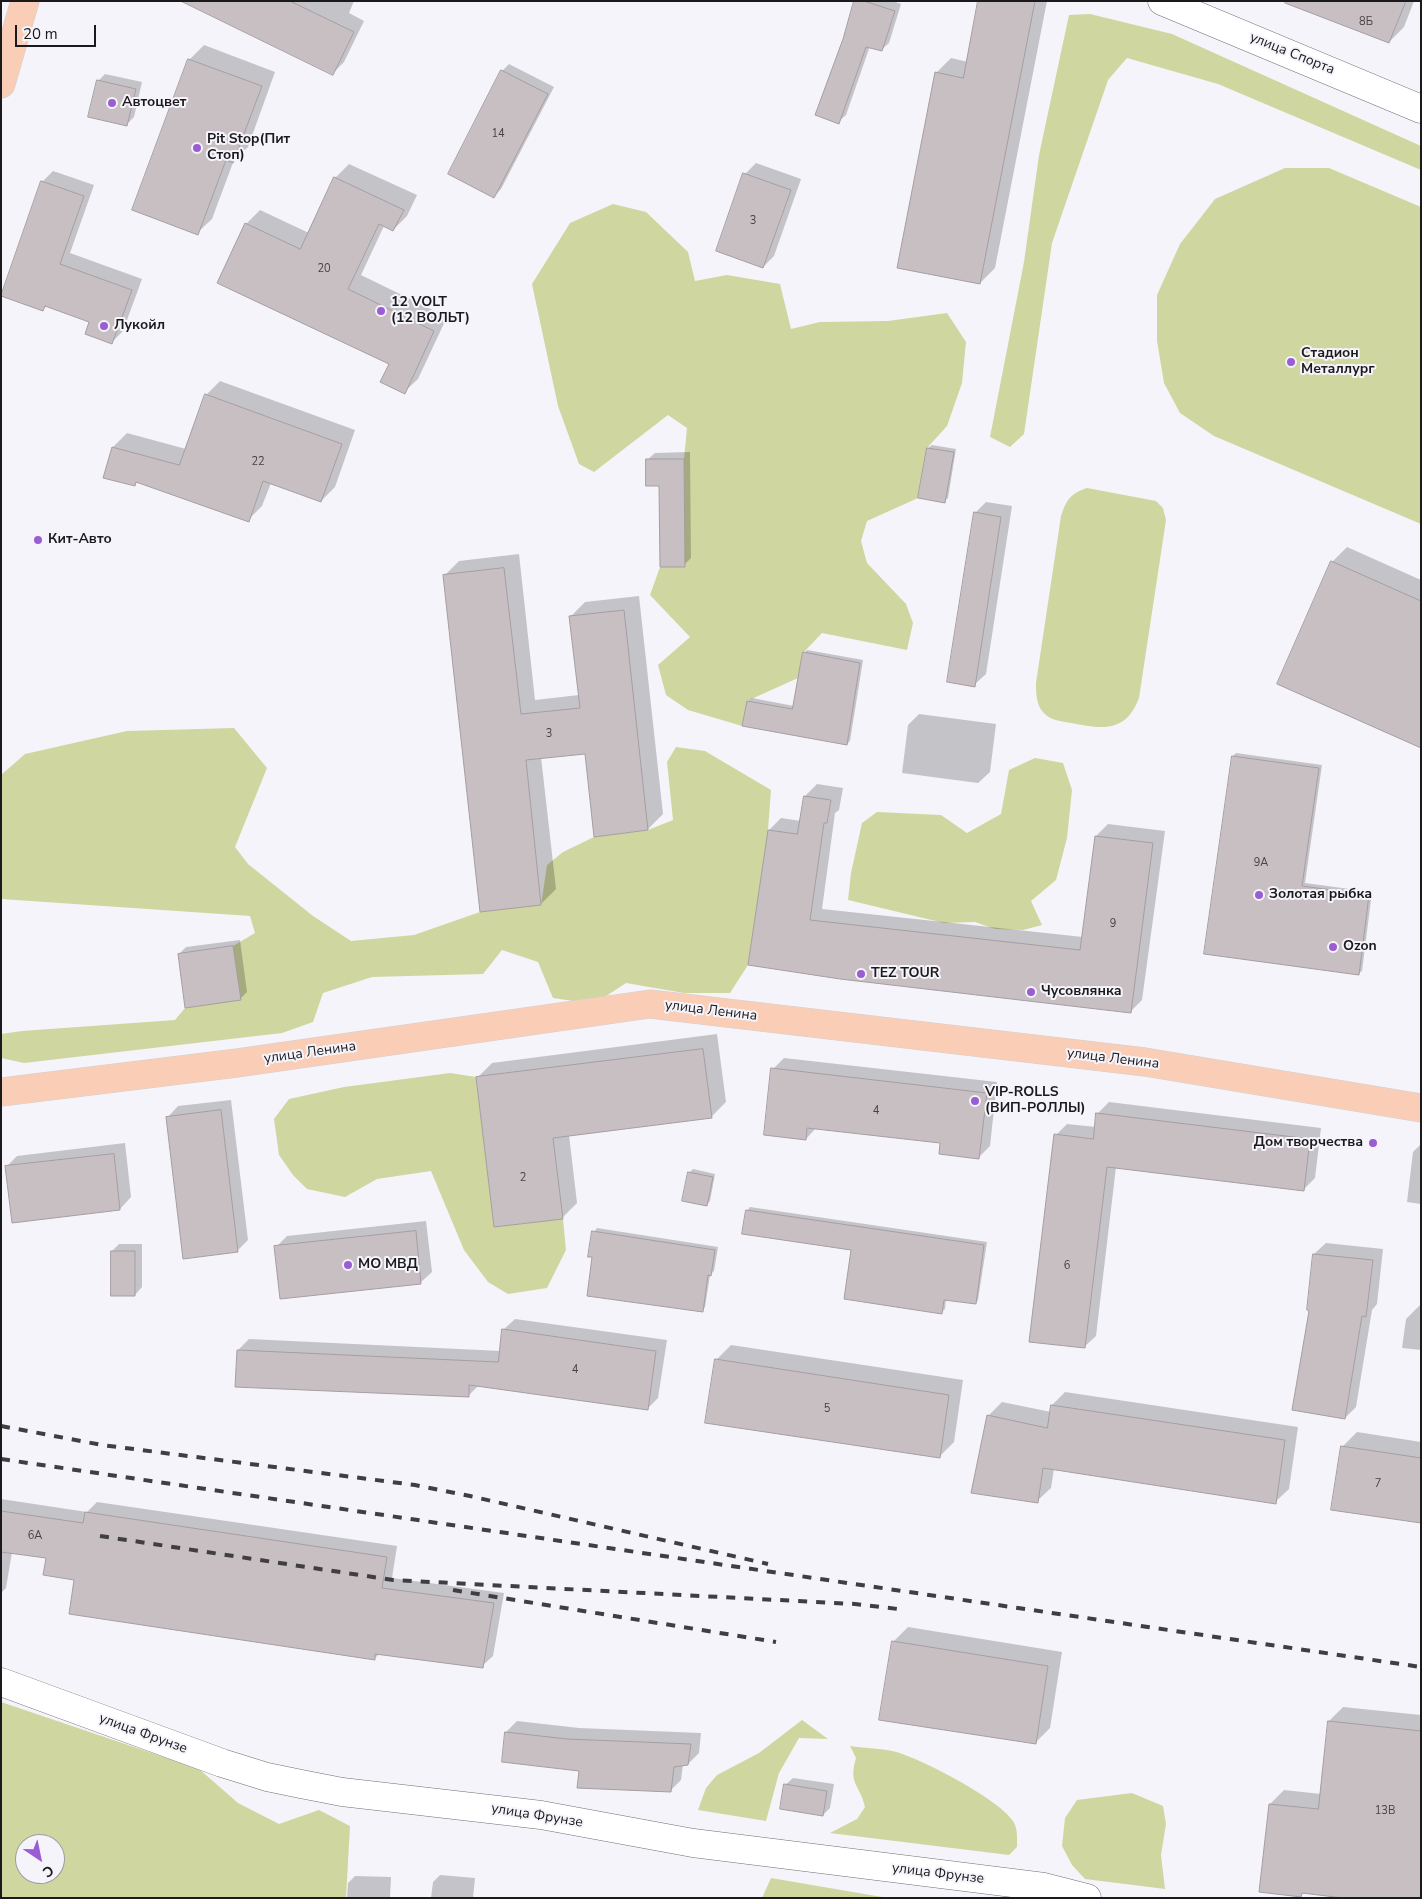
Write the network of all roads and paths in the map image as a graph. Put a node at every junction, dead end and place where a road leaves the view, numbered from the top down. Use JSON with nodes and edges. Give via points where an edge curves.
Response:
{"nodes":[{"id":1,"x":25,"y":1,"type":"edge"},
{"id":2,"x":1162,"y":1,"type":"edge"},
{"id":3,"x":1,"y":84,"type":"edge"},
{"id":4,"x":1421,"y":109,"type":"edge"},
{"id":5,"x":1,"y":1092,"type":"edge"},
{"id":6,"x":1421,"y":1108,"type":"edge"},
{"id":7,"x":1,"y":1682,"type":"edge"},
{"id":8,"x":1087,"y":1898,"type":"edge"}],
"edges":[{"from":1,"to":3,"type":"main road"},
{"from":2,"to":4,"type":"street","name":"улица Спорта"},
{"from":5,"to":6,"type":"main road","name":"улица Ленина","via":[[238,1063],[650,1004],[1145,1062]]},
{"from":7,"to":8,"type":"street","name":"улица Фрунзе","via":[[222,1763],[300,1784],[342,1792],[542,1815],[694,1843],[1044,1887]]}]}
